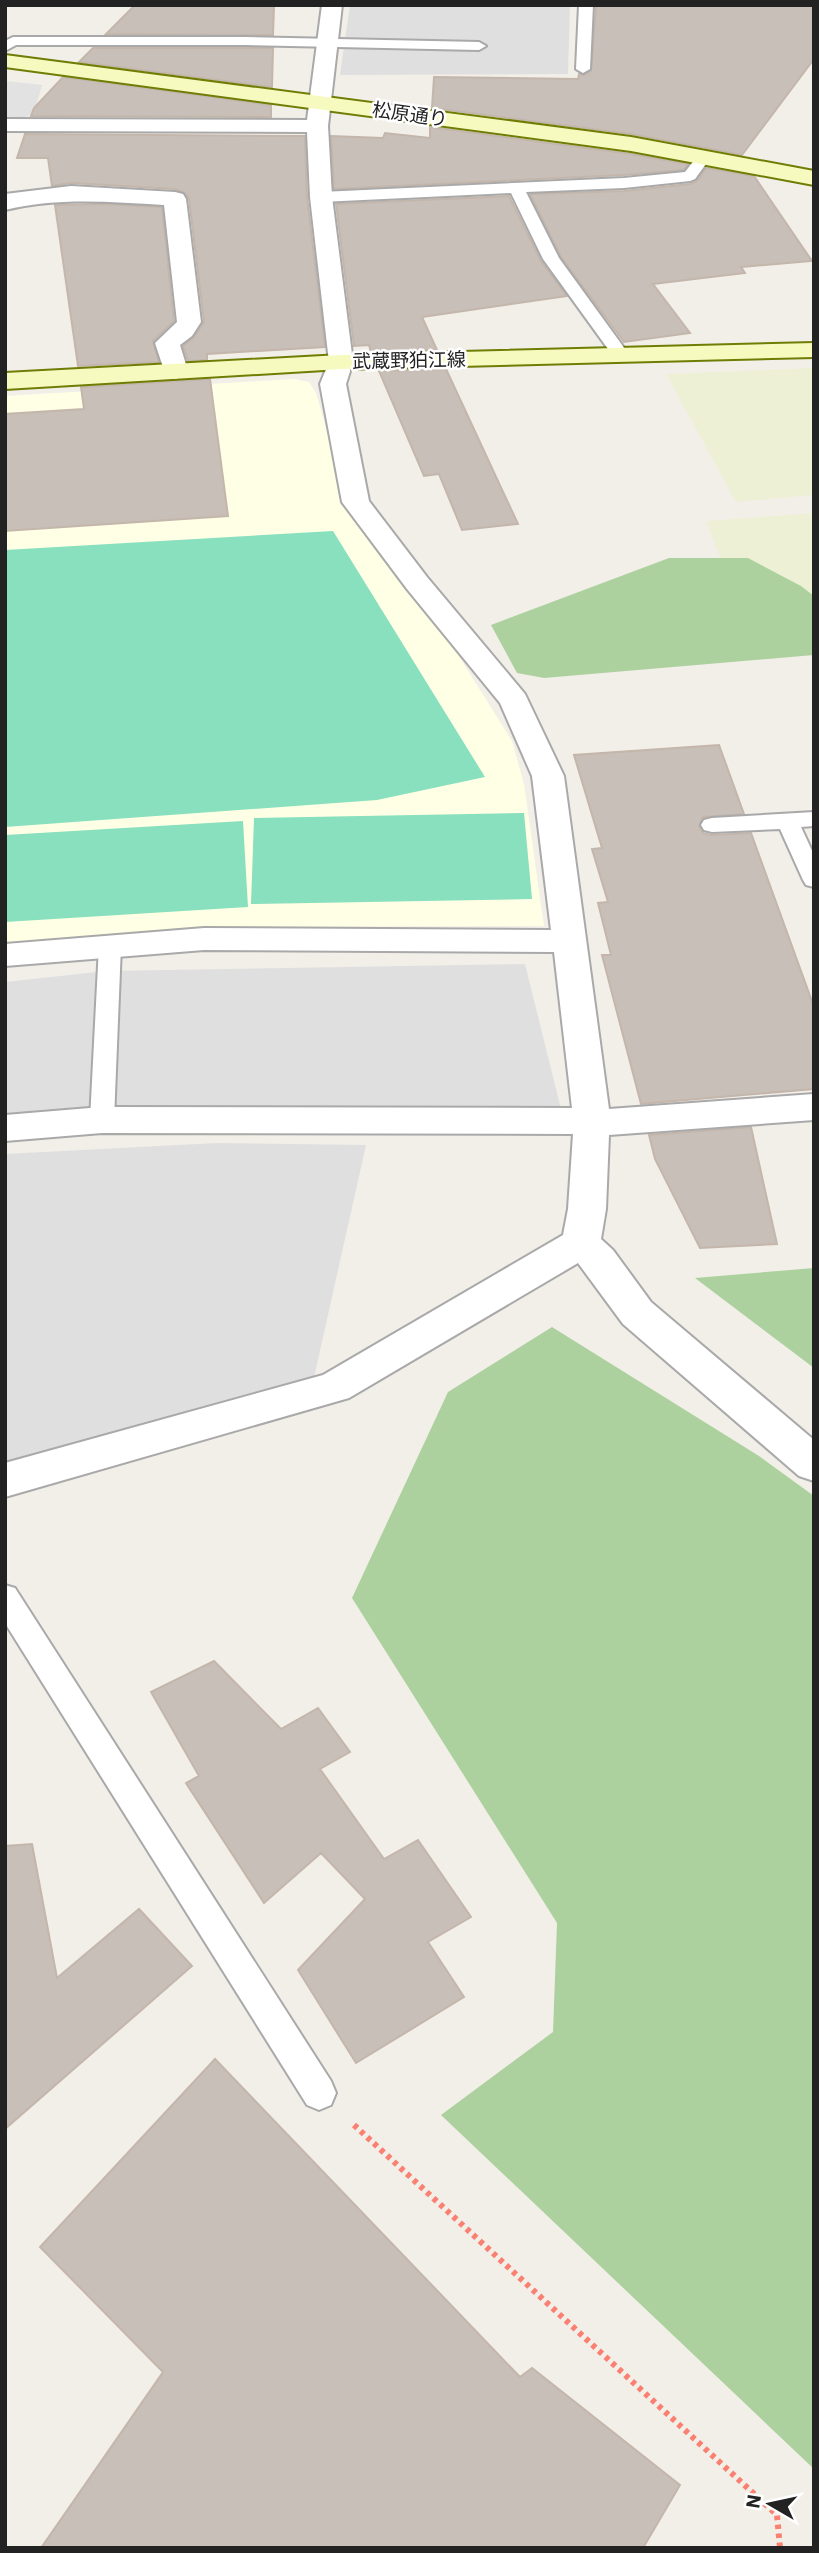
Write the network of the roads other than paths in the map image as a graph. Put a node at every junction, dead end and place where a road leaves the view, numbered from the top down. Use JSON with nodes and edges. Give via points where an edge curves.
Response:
{"nodes":[{"id":1,"x":332,"y":5,"type":"edge"},
{"id":2,"x":586,"y":5,"type":"edge"},
{"id":3,"x":77,"y":41,"type":"junction"},
{"id":4,"x":328,"y":41,"type":"junction"},
{"id":5,"x":479,"y":46,"type":"dead end"},
{"id":6,"x":6,"y":47,"type":"edge"},
{"id":7,"x":5,"y":61,"type":"edge"},
{"id":8,"x":50,"y":67,"type":"junction"},
{"id":9,"x":583,"y":69,"type":"dead end"},
{"id":10,"x":318,"y":102,"type":"junction"},
{"id":11,"x":5,"y":125,"type":"edge"},
{"id":12,"x":317,"y":127,"type":"junction"},
{"id":13,"x":704,"y":157,"type":"junction"},
{"id":14,"x":814,"y":178,"type":"edge"},
{"id":15,"x":516,"y":188,"type":"junction"},
{"id":16,"x":321,"y":197,"type":"junction"},
{"id":17,"x":5,"y":203,"type":"edge"},
{"id":18,"x":814,"y":350,"type":"edge"},
{"id":19,"x":622,"y":356,"type":"junction"},
{"id":20,"x":341,"y":362,"type":"junction"},
{"id":21,"x":175,"y":371,"type":"junction"},
{"id":22,"x":5,"y":382,"type":"edge"},
{"id":23,"x":814,"y":819,"type":"edge"},
{"id":24,"x":789,"y":822,"type":"junction"},
{"id":25,"x":712,"y":825,"type":"dead end"},
{"id":26,"x":814,"y":880,"type":"edge"},
{"id":27,"x":570,"y":941,"type":"junction"},
{"id":28,"x":110,"y":946,"type":"junction"},
{"id":29,"x":5,"y":955,"type":"edge"},
{"id":30,"x":814,"y":1107,"type":"edge"},
{"id":31,"x":102,"y":1120,"type":"junction"},
{"id":32,"x":592,"y":1120,"type":"junction"},
{"id":33,"x":5,"y":1128,"type":"edge"},
{"id":34,"x":581,"y":1243,"type":"junction"},
{"id":35,"x":814,"y":1464,"type":"edge"},
{"id":36,"x":5,"y":1480,"type":"edge"},
{"id":37,"x":5,"y":1597,"type":"edge"},
{"id":38,"x":319,"y":2093,"type":"road end"}],
"edges":[{"from":1,"to":4,"type":"street"},
{"from":2,"to":9,"type":"lane"},
{"from":3,"to":4,"type":"lane"},
{"from":3,"to":6,"type":"lane","via":[[13,41]]},
{"from":3,"to":8,"type":"lane"},
{"from":4,"to":5,"type":"lane"},
{"from":4,"to":10,"type":"street"},
{"from":7,"to":8,"type":"main road","name":"松原通り"},
{"from":8,"to":10,"type":"main road","name":"松原通り"},
{"from":10,"to":12,"type":"street"},
{"from":10,"to":13,"type":"main road","name":"松原通り"},
{"from":11,"to":12,"type":"street"},
{"from":12,"to":16,"type":"street"},
{"from":13,"to":14,"type":"main road","name":"松原通り"},
{"from":13,"to":15,"type":"lane","via":[[690,176]]},
{"from":15,"to":16,"type":"lane"},
{"from":15,"to":19,"type":"lane","via":[[551,260]]},
{"from":16,"to":20,"type":"street"},
{"from":17,"to":21,"type":"street","via":[[71,193],[175,199],[189,322],[167,343]]},
{"from":18,"to":19,"type":"main road","name":"武蔵野狛江線"},
{"from":19,"to":20,"type":"main road","name":"武蔵野狛江線"},
{"from":20,"to":21,"type":"main road","name":"武蔵野狛江線"},
{"from":20,"to":27,"type":"street","via":[[334,384],[356,502],[514,700],[548,776]]},
{"from":21,"to":22,"type":"main road","name":"武蔵野狛江線"},
{"from":23,"to":24,"type":"lane"},
{"from":24,"to":25,"type":"lane"},
{"from":24,"to":26,"type":"lane"},
{"from":27,"to":28,"type":"street","via":[[204,939]]},
{"from":27,"to":32,"type":"street"},
{"from":28,"to":29,"type":"street"},
{"from":28,"to":31,"type":"lane"},
{"from":30,"to":32,"type":"street","via":[[621,1122]]},
{"from":31,"to":32,"type":"street"},
{"from":31,"to":33,"type":"street"},
{"from":32,"to":34,"type":"street"},
{"from":34,"to":35,"type":"street","via":[[637,1313]]},
{"from":34,"to":36,"type":"street","via":[[335,1387]]},
{"from":37,"to":38,"type":"lane"}]}
